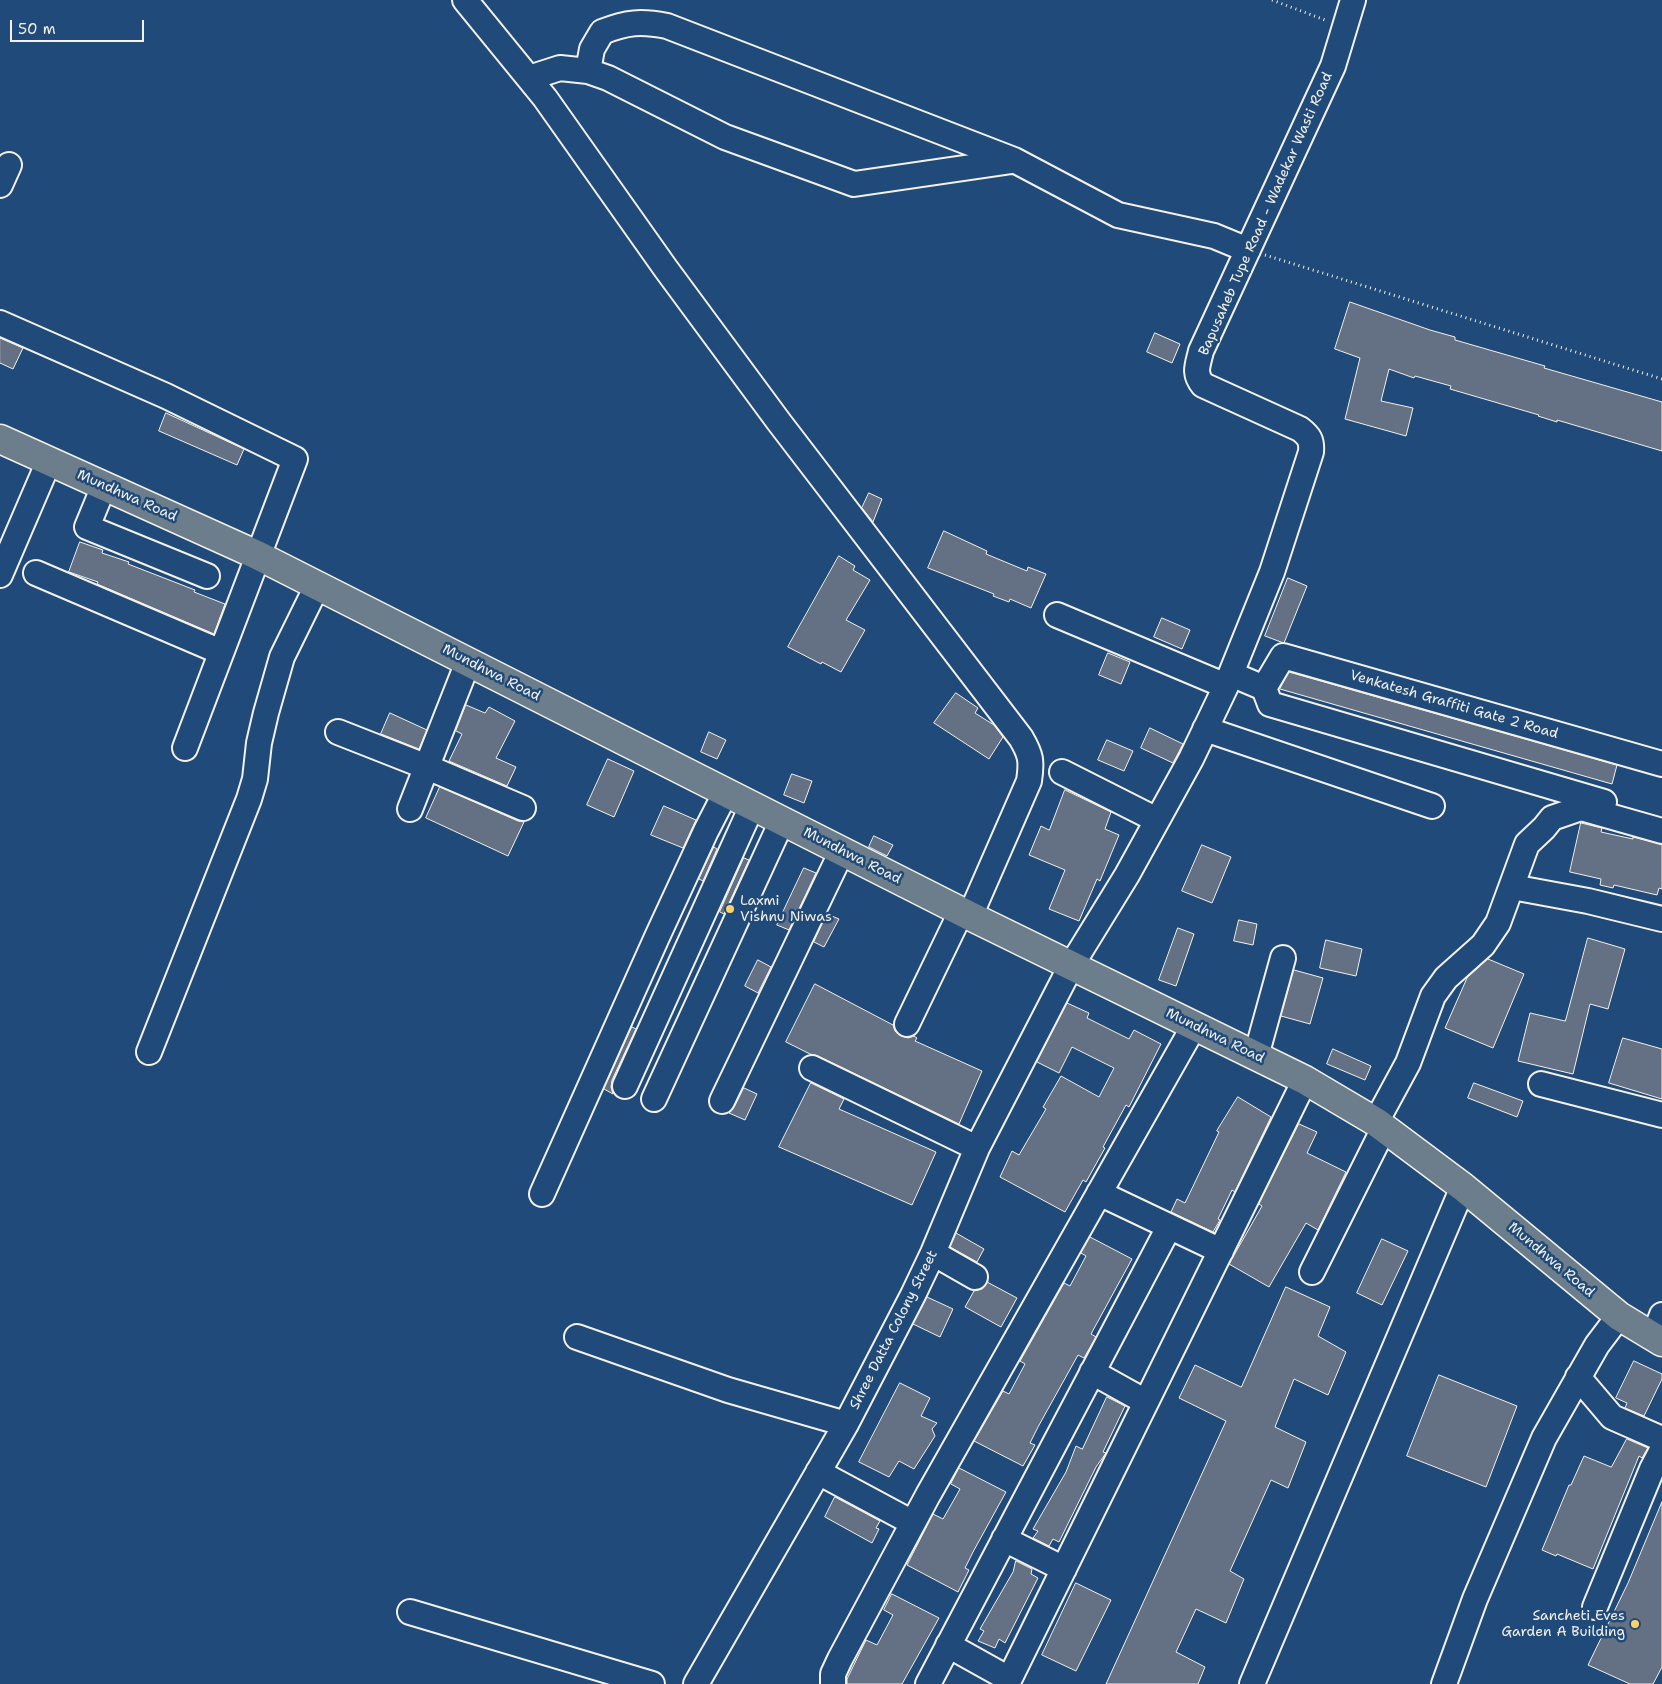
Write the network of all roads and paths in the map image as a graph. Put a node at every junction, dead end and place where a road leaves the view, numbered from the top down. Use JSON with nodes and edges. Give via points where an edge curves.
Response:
{"nodes":[{"id":1,"x":465,"y":0,"type":"edge"},
{"id":2,"x":1272,"y":0,"type":"edge"},
{"id":3,"x":1353,"y":0,"type":"edge"},
{"id":4,"x":1345,"y":27,"type":"junction"},
{"id":5,"x":588,"y":71,"type":"junction"},
{"id":6,"x":529,"y":78,"type":"junction"},
{"id":7,"x":1014,"y":160,"type":"junction"},
{"id":8,"x":1248,"y":250,"type":"junction"},
{"id":9,"x":0,"y":322,"type":"edge"},
{"id":10,"x":1662,"y":379,"type":"edge"},
{"id":11,"x":0,"y":439,"type":"edge"},
{"id":12,"x":49,"y":462,"type":"junction"},
{"id":13,"x":104,"y":486,"type":"junction"},
{"id":14,"x":257,"y":555,"type":"junction"},
{"id":15,"x":36,"y":573,"type":"dead end"},
{"id":16,"x":0,"y":575,"type":"edge"},
{"id":17,"x":207,"y":576,"type":"dead end"},
{"id":18,"x":317,"y":586,"type":"junction"},
{"id":19,"x":1057,"y":615,"type":"dead end"},
{"id":20,"x":221,"y":652,"type":"junction"},
{"id":21,"x":468,"y":662,"type":"junction"},
{"id":22,"x":1228,"y":680,"type":"junction"},
{"id":23,"x":1264,"y":688,"type":"junction"},
{"id":24,"x":1205,"y":729,"type":"junction"},
{"id":25,"x":338,"y":732,"type":"dead end"},
{"id":26,"x":185,"y":748,"type":"dead end"},
{"id":27,"x":1662,"y":764,"type":"edge"},
{"id":28,"x":427,"y":767,"type":"junction"},
{"id":29,"x":1062,"y":772,"type":"dead end"},
{"id":30,"x":726,"y":792,"type":"junction"},
{"id":31,"x":752,"y":806,"type":"junction"},
{"id":32,"x":1432,"y":806,"type":"dead end"},
{"id":33,"x":523,"y":808,"type":"dead end"},
{"id":34,"x":410,"y":809,"type":"dead end"},
{"id":35,"x":1662,"y":819,"type":"edge"},
{"id":36,"x":1157,"y":820,"type":"junction"},
{"id":37,"x":782,"y":821,"type":"junction"},
{"id":38,"x":1662,"y":831,"type":"edge"},
{"id":39,"x":842,"y":851,"type":"junction"},
{"id":40,"x":1512,"y":887,"type":"junction"},
{"id":41,"x":965,"y":914,"type":"junction"},
{"id":42,"x":1662,"y":918,"type":"edge"},
{"id":43,"x":1282,"y":958,"type":"dead end"},
{"id":44,"x":1071,"y":966,"type":"junction"},
{"id":45,"x":908,"y":1024,"type":"dead end"},
{"id":46,"x":1194,"y":1026,"type":"junction"},
{"id":47,"x":148,"y":1052,"type":"dead end"},
{"id":48,"x":1256,"y":1056,"type":"junction"},
{"id":49,"x":812,"y":1068,"type":"dead end"},
{"id":50,"x":1305,"y":1080,"type":"junction"},
{"id":51,"x":1541,"y":1084,"type":"dead end"},
{"id":52,"x":625,"y":1086,"type":"dead end"},
{"id":53,"x":654,"y":1098,"type":"dead end"},
{"id":54,"x":722,"y":1101,"type":"dead end"},
{"id":55,"x":1662,"y":1115,"type":"edge"},
{"id":56,"x":1380,"y":1125,"type":"junction"},
{"id":57,"x":977,"y":1148,"type":"junction"},
{"id":58,"x":1463,"y":1187,"type":"junction"},
{"id":59,"x":1099,"y":1193,"type":"junction"},
{"id":60,"x":542,"y":1194,"type":"dead end"},
{"id":61,"x":1169,"y":1227,"type":"junction"},
{"id":62,"x":1221,"y":1251,"type":"junction"},
{"id":63,"x":933,"y":1253,"type":"junction"},
{"id":64,"x":1312,"y":1272,"type":"dead end"},
{"id":65,"x":975,"y":1277,"type":"dead end"},
{"id":66,"x":1619,"y":1316,"type":"junction"},
{"id":67,"x":1659,"y":1331,"type":"edge"},
{"id":68,"x":577,"y":1337,"type":"dead end"},
{"id":69,"x":1092,"y":1372,"type":"junction"},
{"id":70,"x":1578,"y":1377,"type":"junction"},
{"id":71,"x":1146,"y":1402,"type":"junction"},
{"id":72,"x":846,"y":1424,"type":"junction"},
{"id":73,"x":1662,"y":1439,"type":"edge"},
{"id":74,"x":1662,"y":1450,"type":"edge"},
{"id":75,"x":818,"y":1472,"type":"junction"},
{"id":76,"x":913,"y":1524,"type":"junction"},
{"id":77,"x":1004,"y":1539,"type":"junction"},
{"id":78,"x":1064,"y":1570,"type":"junction"},
{"id":79,"x":1595,"y":1607,"type":"dead end"},
{"id":80,"x":410,"y":1612,"type":"dead end"},
{"id":81,"x":948,"y":1645,"type":"junction"},
{"id":82,"x":1008,"y":1682,"type":"edge"},
{"id":83,"x":652,"y":1684,"type":"edge"},
{"id":84,"x":696,"y":1684,"type":"edge"},
{"id":85,"x":833,"y":1684,"type":"edge"},
{"id":86,"x":928,"y":1684,"type":"edge"},
{"id":87,"x":1252,"y":1684,"type":"edge"},
{"id":88,"x":1444,"y":1684,"type":"edge"}],
"edges":[{"from":1,"to":6,"type":"street"},
{"from":2,"to":4,"type":"path"},
{"from":3,"to":4,"type":"street","name":"Bapusaheb Tupe Road - Wadekar Wasti Road"},
{"from":4,"to":8,"type":"street","name":"Bapusaheb Tupe Road - Wadekar Wasti Road","via":[[1333,66]]},
{"from":5,"to":6,"type":"street","via":[[560,68]]},
{"from":5,"to":7,"type":"street","via":[[726,137],[854,184]]},
{"from":5,"to":7,"type":"street","via":[[592,49],[602,32],[621,24],[646,22],[667,26]]},
{"from":6,"to":41,"type":"street","via":[[779,422],[1028,750],[1032,764],[1028,781]]},
{"from":7,"to":8,"type":"street","via":[[1118,215],[1214,236]]},
{"from":8,"to":10,"type":"path"},
{"from":8,"to":22,"type":"street","name":"Bapusaheb Tupe Road - Wadekar Wasti Road","via":[[1201,351],[1198,379],[1203,385],[1300,429],[1309,436],[1312,444],[1272,572]]},
{"from":9,"to":14,"type":"street","via":[[166,396],[295,459]]},
{"from":11,"to":12,"type":"main road","name":"Mundhwa Road"},
{"from":12,"to":13,"type":"main road","name":"Mundhwa Road"},
{"from":12,"to":16,"type":"street"},
{"from":13,"to":14,"type":"main road","name":"Mundhwa Road"},
{"from":13,"to":17,"type":"street","via":[[87,527]]},
{"from":14,"to":18,"type":"main road","name":"Mundhwa Road"},
{"from":14,"to":20,"type":"street"},
{"from":15,"to":20,"type":"street"},
{"from":18,"to":21,"type":"main road","name":"Mundhwa Road"},
{"from":18,"to":47,"type":"street","via":[[282,657],[266,713],[251,792]]},
{"from":19,"to":22,"type":"street"},
{"from":20,"to":26,"type":"street"},
{"from":21,"to":28,"type":"street"},
{"from":21,"to":30,"type":"main road","name":"Mundhwa Road"},
{"from":22,"to":23,"type":"street"},
{"from":22,"to":24,"type":"street","name":"Bapusaheb Tupe Road - Wadekar Wasti Road"},
{"from":23,"to":27,"type":"street","name":"Venkatesh Graffiti Gate 2 Road","via":[[1283,656]]},
{"from":23,"to":35,"type":"street","via":[[1270,704]]},
{"from":24,"to":32,"type":"street"},
{"from":24,"to":36,"type":"street","name":"Bapusaheb Tupe Road - Wadekar Wasti Road"},
{"from":25,"to":28,"type":"street"},
{"from":28,"to":33,"type":"street"},
{"from":28,"to":34,"type":"street"},
{"from":29,"to":36,"type":"street"},
{"from":30,"to":31,"type":"main road","name":"Mundhwa Road"},
{"from":30,"to":60,"type":"street","via":[[661,928]]},
{"from":31,"to":37,"type":"main road","name":"Mundhwa Road"},
{"from":31,"to":52,"type":"street"},
{"from":36,"to":44,"type":"street","name":"Bapusaheb Tupe Road - Wadekar Wasti Road"},
{"from":37,"to":39,"type":"main road","name":"Mundhwa Road"},
{"from":37,"to":53,"type":"street"},
{"from":38,"to":40,"type":"street","via":[[1581,808],[1552,818],[1527,844]]},
{"from":39,"to":41,"type":"main road","name":"Mundhwa Road"},
{"from":39,"to":54,"type":"street"},
{"from":40,"to":42,"type":"street"},
{"from":40,"to":56,"type":"street","via":[[1498,923],[1484,945],[1446,978],[1433,996]]},
{"from":41,"to":44,"type":"main road","name":"Mundhwa Road"},
{"from":41,"to":45,"type":"street"},
{"from":43,"to":48,"type":"street"},
{"from":44,"to":46,"type":"main road","name":"Mundhwa Road"},
{"from":44,"to":57,"type":"street","name":"Shree Datta Colony Street"},
{"from":46,"to":48,"type":"main road","name":"Mundhwa Road"},
{"from":46,"to":59,"type":"street"},
{"from":48,"to":50,"type":"main road","name":"Mundhwa Road"},
{"from":49,"to":57,"type":"street"},
{"from":50,"to":56,"type":"main road","name":"Mundhwa Road"},
{"from":50,"to":62,"type":"street"},
{"from":51,"to":55,"type":"street"},
{"from":56,"to":58,"type":"main road","name":"Mundhwa Road"},
{"from":56,"to":64,"type":"street"},
{"from":57,"to":63,"type":"street","name":"Shree Datta Colony Street"},
{"from":58,"to":66,"type":"main road","name":"Mundhwa Road"},
{"from":58,"to":87,"type":"street"},
{"from":59,"to":61,"type":"street"},
{"from":59,"to":76,"type":"street"},
{"from":61,"to":62,"type":"street"},
{"from":61,"to":69,"type":"street"},
{"from":62,"to":71,"type":"street"},
{"from":63,"to":65,"type":"street"},
{"from":63,"to":72,"type":"street","name":"Shree Datta Colony Street"},
{"from":66,"to":67,"type":"main road","name":"Mundhwa Road"},
{"from":66,"to":70,"type":"street"},
{"from":68,"to":72,"type":"street","via":[[728,1390]]},
{"from":69,"to":71,"type":"street"},
{"from":69,"to":77,"type":"street"},
{"from":70,"to":73,"type":"street","via":[[1612,1417]]},
{"from":70,"to":88,"type":"street","via":[[1544,1438],[1475,1598]]},
{"from":71,"to":78,"type":"street"},
{"from":72,"to":75,"type":"street","name":"Shree Datta Colony Street"},
{"from":74,"to":79,"type":"street"},
{"from":75,"to":76,"type":"street"},
{"from":75,"to":84,"type":"street","name":"Shree Datta Colony Street"},
{"from":76,"to":85,"type":"street","via":[[840,1659],[833,1674]]},
{"from":77,"to":78,"type":"street"},
{"from":77,"to":81,"type":"street"},
{"from":78,"to":82,"type":"street"},
{"from":80,"to":83,"type":"street"},
{"from":81,"to":82,"type":"street"},
{"from":81,"to":86,"type":"street"}]}
